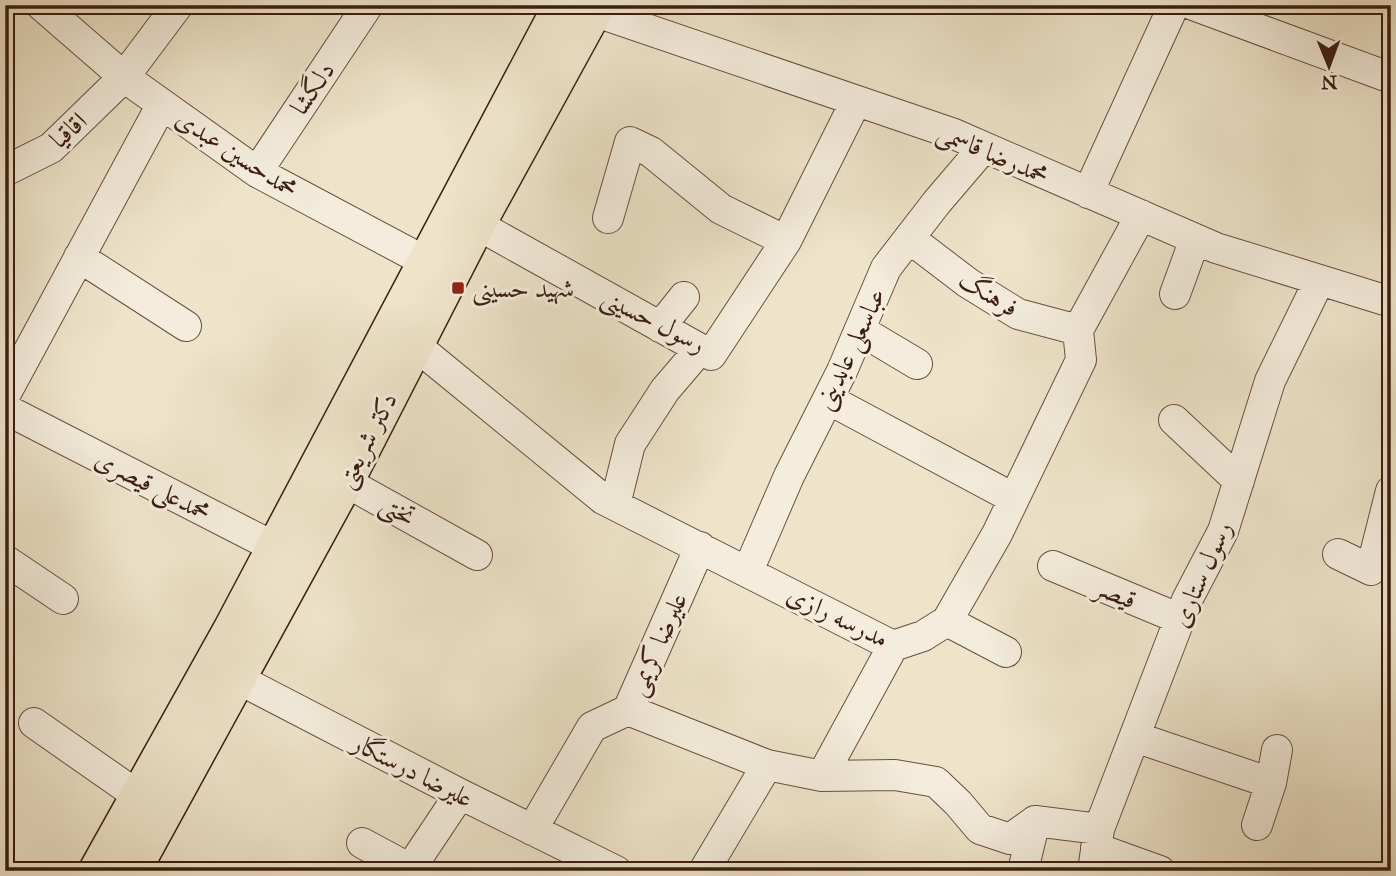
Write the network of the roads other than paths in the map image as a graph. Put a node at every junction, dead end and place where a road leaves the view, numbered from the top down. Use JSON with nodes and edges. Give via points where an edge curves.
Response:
{"nodes":[{"id":1,"x":41,"y":5,"type":"edge"},
{"id":2,"x":178,"y":5,"type":"edge"},
{"id":3,"x":368,"y":5,"type":"edge"},
{"id":4,"x":1174,"y":5,"type":"edge"},
{"id":5,"x":1194,"y":5,"type":"edge"},
{"id":6,"x":582,"y":7,"type":"edge"},
{"id":7,"x":124,"y":78,"type":"junction"},
{"id":8,"x":1391,"y":78,"type":"edge"},
{"id":9,"x":856,"y":101,"type":"junction"},
{"id":10,"x":162,"y":104,"type":"junction"},
{"id":11,"x":984,"y":147,"type":"junction"},
{"id":12,"x":5,"y":171,"type":"edge"},
{"id":13,"x":257,"y":172,"type":"junction"},
{"id":14,"x":1088,"y":192,"type":"junction"},
{"id":15,"x":1141,"y":215,"type":"junction"},
{"id":16,"x":608,"y":218,"type":"dead end"},
{"id":17,"x":464,"y":220,"type":"junction"},
{"id":18,"x":909,"y":238,"type":"junction"},
{"id":19,"x":1195,"y":239,"type":"junction"},
{"id":20,"x":786,"y":241,"type":"junction"},
{"id":21,"x":79,"y":257,"type":"junction"},
{"id":22,"x":439,"y":269,"type":"junction"},
{"id":23,"x":1319,"y":281,"type":"junction"},
{"id":24,"x":1175,"y":295,"type":"dead end"},
{"id":25,"x":684,"y":297,"type":"dead end"},
{"id":26,"x":1391,"y":302,"type":"edge"},
{"id":27,"x":186,"y":326,"type":"dead end"},
{"id":28,"x":660,"y":327,"type":"junction"},
{"id":29,"x":860,"y":330,"type":"junction"},
{"id":30,"x":1078,"y":330,"type":"junction"},
{"id":31,"x":403,"y":338,"type":"junction"},
{"id":32,"x":700,"y":349,"type":"junction"},
{"id":33,"x":917,"y":364,"type":"dead end"},
{"id":34,"x":5,"y":395,"type":"edge"},
{"id":35,"x":828,"y":399,"type":"junction"},
{"id":36,"x":5,"y":408,"type":"edge"},
{"id":37,"x":1174,"y":420,"type":"dead end"},
{"id":38,"x":332,"y":474,"type":"junction"},
{"id":39,"x":1239,"y":481,"type":"junction"},
{"id":40,"x":1391,"y":491,"type":"edge"},
{"id":41,"x":1013,"y":498,"type":"junction"},
{"id":42,"x":615,"y":505,"type":"junction"},
{"id":43,"x":700,"y":547,"type":"junction"},
{"id":44,"x":1338,"y":554,"type":"dead end"},
{"id":45,"x":477,"y":555,"type":"dead end"},
{"id":46,"x":287,"y":556,"type":"junction"},
{"id":47,"x":5,"y":560,"type":"edge"},
{"id":48,"x":1053,"y":566,"type":"dead end"},
{"id":49,"x":748,"y":571,"type":"junction"},
{"id":50,"x":64,"y":599,"type":"dead end"},
{"id":51,"x":1180,"y":619,"type":"junction"},
{"id":52,"x":947,"y":621,"type":"junction"},
{"id":53,"x":893,"y":646,"type":"junction"},
{"id":54,"x":1006,"y":652,"type":"dead end"},
{"id":55,"x":224,"y":672,"type":"junction"},
{"id":56,"x":628,"y":710,"type":"junction"},
{"id":57,"x":34,"y":723,"type":"dead end"},
{"id":58,"x":1135,"y":737,"type":"junction"},
{"id":59,"x":1277,"y":750,"type":"dead end"},
{"id":60,"x":767,"y":765,"type":"junction"},
{"id":61,"x":822,"y":776,"type":"junction"},
{"id":62,"x":1271,"y":783,"type":"junction"},
{"id":63,"x":460,"y":794,"type":"junction"},
{"id":64,"x":151,"y":805,"type":"junction"},
{"id":65,"x":1035,"y":821,"type":"junction"},
{"id":66,"x":1257,"y":825,"type":"dead end"},
{"id":67,"x":532,"y":830,"type":"junction"},
{"id":68,"x":362,"y":843,"type":"dead end"},
{"id":69,"x":1096,"y":849,"type":"edge"},
{"id":70,"x":1025,"y":862,"type":"dead end"},
{"id":71,"x":121,"y":867,"type":"edge"},
{"id":72,"x":412,"y":870,"type":"edge"},
{"id":73,"x":613,"y":870,"type":"edge"},
{"id":74,"x":704,"y":871,"type":"edge"},
{"id":75,"x":1160,"y":871,"type":"edge"}],
"edges":[{"from":1,"to":7,"type":"street","name":"محمدحسین عبدی"},
{"from":2,"to":7,"type":"street","name":"اقاقیا"},
{"from":3,"to":13,"type":"street","name":"دلگشا"},
{"from":4,"to":14,"type":"street"},
{"from":5,"to":8,"type":"street"},
{"from":6,"to":9,"type":"street","name":"محمدرضا قاسمی"},
{"from":6,"to":17,"type":"main road","name":"دکتر شریعتی"},
{"from":7,"to":10,"type":"street","name":"محمدحسین عبدی"},
{"from":7,"to":12,"type":"street","name":"اقاقیا","via":[[51,148]]},
{"from":9,"to":11,"type":"street","name":"محمدرضا قاسمی"},
{"from":9,"to":20,"type":"street","name":"رسول حسینی"},
{"from":10,"to":13,"type":"street","name":"محمدحسین عبدی"},
{"from":10,"to":21,"type":"street"},
{"from":11,"to":14,"type":"street","name":"محمدرضا قاسمی"},
{"from":11,"to":18,"type":"street","name":"عباسعلی عابدینی"},
{"from":13,"to":22,"type":"street","name":"محمدحسین عبدی"},
{"from":14,"to":15,"type":"street","name":"محمدرضا قاسمی"},
{"from":15,"to":19,"type":"street","name":"محمدرضا قاسمی"},
{"from":15,"to":30,"type":"street"},
{"from":16,"to":20,"type":"street","via":[[630,142],[651,152],[721,209]]},
{"from":17,"to":22,"type":"main road","name":"دکتر شریعتی"},
{"from":17,"to":28,"type":"street","name":"رسول حسینی"},
{"from":18,"to":29,"type":"street","name":"عباسعلی عابدینی","via":[[886,268]]},
{"from":18,"to":30,"type":"street","name":"فرهنگ","via":[[1018,314]]},
{"from":19,"to":23,"type":"street","name":"محمدرضا قاسمی"},
{"from":19,"to":24,"type":"street"},
{"from":20,"to":32,"type":"street","name":"رسول حسینی","via":[[711,355]]},
{"from":21,"to":27,"type":"street"},
{"from":21,"to":34,"type":"street"},
{"from":22,"to":31,"type":"main road","name":"دکتر شریعتی"},
{"from":23,"to":26,"type":"street","name":"محمدرضا قاسمی"},
{"from":23,"to":39,"type":"street","name":"رسول ستاری","via":[[1270,381]]},
{"from":25,"to":28,"type":"street"},
{"from":28,"to":32,"type":"street","name":"رسول حسینی"},
{"from":29,"to":33,"type":"street"},
{"from":29,"to":35,"type":"street","name":"عباسعلی عابدینی"},
{"from":30,"to":41,"type":"street","via":[[1081,360]]},
{"from":31,"to":38,"type":"main road","name":"دکتر شریعتی"},
{"from":31,"to":42,"type":"street","name":"مدرسه رازی"},
{"from":32,"to":42,"type":"street","via":[[665,390],[630,444]]},
{"from":35,"to":41,"type":"street"},
{"from":35,"to":49,"type":"street","name":"عباسعلی عابدینی"},
{"from":36,"to":46,"type":"street","name":"محمدعلی قیصری"},
{"from":37,"to":39,"type":"street"},
{"from":38,"to":45,"type":"street","name":"تختی"},
{"from":38,"to":46,"type":"main road","name":"دکتر شریعتی"},
{"from":39,"to":51,"type":"street","name":"رسول ستاری","via":[[1223,531]]},
{"from":40,"to":44,"type":"street","via":[[1371,570]]},
{"from":41,"to":52,"type":"street"},
{"from":42,"to":43,"type":"street","name":"مدرسه رازی"},
{"from":43,"to":49,"type":"street","name":"مدرسه رازی"},
{"from":43,"to":56,"type":"street","name":"علیرضا کریمی"},
{"from":46,"to":55,"type":"main road","name":"دکتر شریعتی"},
{"from":47,"to":50,"type":"street"},
{"from":48,"to":51,"type":"street","name":"قیصر"},
{"from":49,"to":53,"type":"street","name":"مدرسه رازی"},
{"from":51,"to":58,"type":"street","name":"رسول ستاری"},
{"from":52,"to":53,"type":"street","name":"مدرسه رازی","via":[[923,636]]},
{"from":52,"to":54,"type":"street"},
{"from":53,"to":61,"type":"street"},
{"from":55,"to":63,"type":"street","name":"علیرضا درستگار"},
{"from":55,"to":64,"type":"main road","name":"دکتر شریعتی"},
{"from":56,"to":60,"type":"street"},
{"from":56,"to":67,"type":"street","name":"علیرضا کریمی","via":[[592,727]]},
{"from":57,"to":64,"type":"street"},
{"from":58,"to":62,"type":"street"},
{"from":58,"to":69,"type":"street","name":"رسول ستاری"},
{"from":59,"to":62,"type":"street"},
{"from":60,"to":61,"type":"street"},
{"from":60,"to":74,"type":"street"},
{"from":61,"to":65,"type":"street","via":[[895,775],[936,782],[980,829],[1010,839]]},
{"from":62,"to":66,"type":"street"},
{"from":63,"to":67,"type":"street","name":"علیرضا درستگار"},
{"from":63,"to":72,"type":"street"},
{"from":64,"to":71,"type":"main road","name":"دکتر شریعتی"},
{"from":65,"to":69,"type":"street"},
{"from":65,"to":70,"type":"street"},
{"from":67,"to":73,"type":"street","name":"علیرضا درستگار"},
{"from":68,"to":72,"type":"street"},
{"from":69,"to":75,"type":"street"}]}
